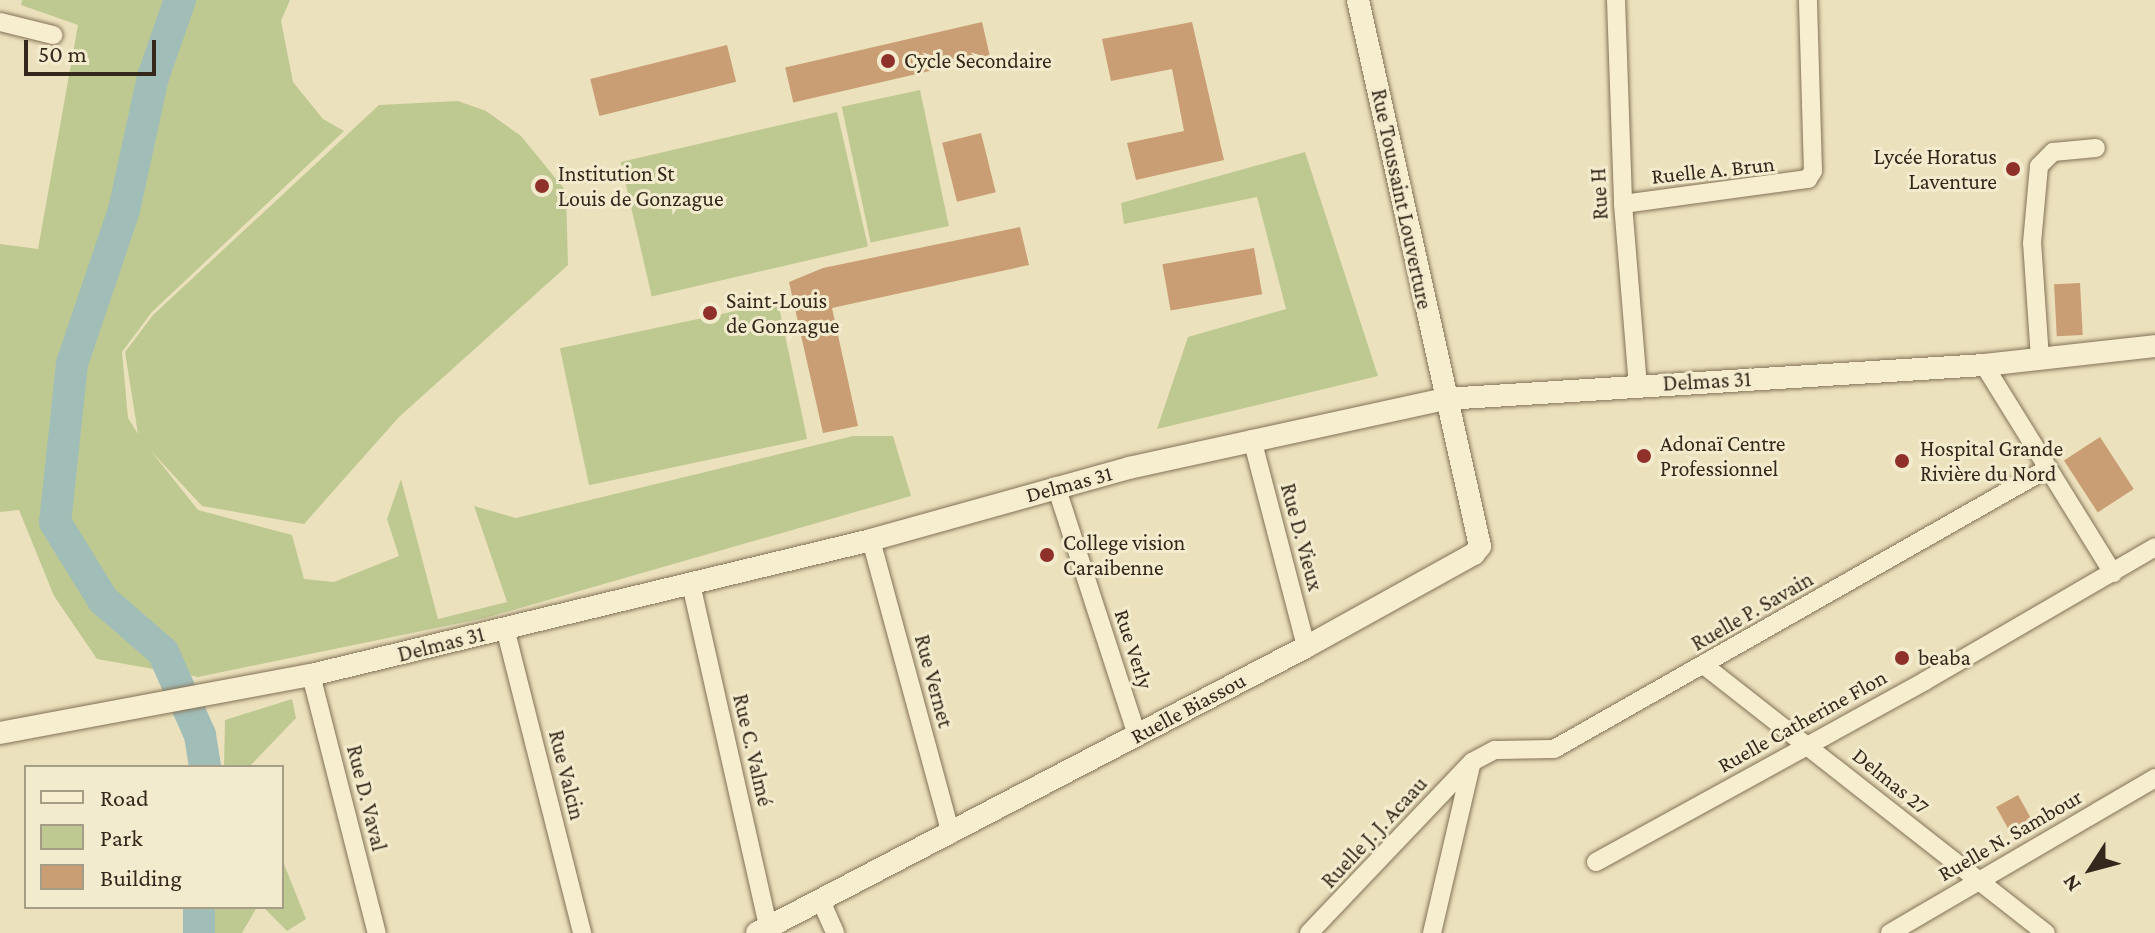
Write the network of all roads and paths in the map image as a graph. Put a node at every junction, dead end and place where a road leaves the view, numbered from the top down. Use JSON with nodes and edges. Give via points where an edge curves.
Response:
{"nodes":[{"id":1,"x":1358,"y":0,"type":"edge"},
{"id":2,"x":1616,"y":0,"type":"edge"},
{"id":3,"x":1808,"y":0,"type":"edge"},
{"id":4,"x":0,"y":22,"type":"edge"},
{"id":5,"x":53,"y":35,"type":"dead end"},
{"id":6,"x":2096,"y":148,"type":"dead end"},
{"id":7,"x":1623,"y":204,"type":"junction"},
{"id":8,"x":2155,"y":346,"type":"edge"},
{"id":9,"x":2040,"y":359,"type":"junction"},
{"id":10,"x":1984,"y":365,"type":"junction"},
{"id":11,"x":1638,"y":385,"type":"junction"},
{"id":12,"x":1445,"y":399,"type":"junction"},
{"id":13,"x":1252,"y":439,"type":"junction"},
{"id":14,"x":2045,"y":470,"type":"junction"},
{"id":15,"x":1056,"y":486,"type":"junction"},
{"id":16,"x":871,"y":540,"type":"junction"},
{"id":17,"x":2155,"y":547,"type":"edge"},
{"id":18,"x":2113,"y":573,"type":"junction"},
{"id":19,"x":691,"y":584,"type":"junction"},
{"id":20,"x":505,"y":628,"type":"junction"},
{"id":21,"x":1306,"y":647,"type":"junction"},
{"id":22,"x":1705,"y":666,"type":"junction"},
{"id":23,"x":311,"y":675,"type":"junction"},
{"id":24,"x":0,"y":733,"type":"edge"},
{"id":25,"x":1137,"y":735,"type":"junction"},
{"id":26,"x":1808,"y":745,"type":"junction"},
{"id":27,"x":1472,"y":762,"type":"junction"},
{"id":28,"x":2155,"y":778,"type":"edge"},
{"id":29,"x":951,"y":834,"type":"junction"},
{"id":30,"x":1596,"y":862,"type":"dead end"},
{"id":31,"x":1978,"y":881,"type":"junction"},
{"id":32,"x":821,"y":901,"type":"junction"},
{"id":33,"x":763,"y":930,"type":"edge"},
{"id":34,"x":377,"y":933,"type":"edge"},
{"id":35,"x":582,"y":933,"type":"edge"},
{"id":36,"x":835,"y":933,"type":"edge"},
{"id":37,"x":1309,"y":933,"type":"edge"},
{"id":38,"x":1432,"y":933,"type":"edge"},
{"id":39,"x":1890,"y":933,"type":"edge"},
{"id":40,"x":2046,"y":933,"type":"edge"}],
"edges":[{"from":1,"to":12,"type":"street","name":"Rue Toussaint Louverture"},
{"from":2,"to":7,"type":"street","name":"Rue H"},
{"from":3,"to":7,"type":"street","name":"Ruelle A. Brun","via":[[1813,171],[1808,179]]},
{"from":4,"to":5,"type":"street"},
{"from":6,"to":9,"type":"street","via":[[2053,152],[2039,166],[2032,243]]},
{"from":7,"to":11,"type":"street","name":"Rue H"},
{"from":8,"to":9,"type":"street","name":"Delmas 31"},
{"from":9,"to":10,"type":"street","name":"Delmas 31"},
{"from":10,"to":11,"type":"street","name":"Delmas 31"},
{"from":10,"to":14,"type":"street"},
{"from":11,"to":12,"type":"street","name":"Delmas 31"},
{"from":12,"to":13,"type":"street","name":"Delmas 31"},
{"from":12,"to":21,"type":"street","name":"Ruelle Biassou","via":[[1480,546]]},
{"from":13,"to":15,"type":"street","name":"Delmas 31","via":[[1127,461]]},
{"from":13,"to":21,"type":"street","name":"Rue D. Vieux"},
{"from":14,"to":18,"type":"street"},
{"from":14,"to":22,"type":"street","name":"Ruelle P. Savain"},
{"from":15,"to":16,"type":"street","name":"Delmas 31"},
{"from":15,"to":25,"type":"street","name":"Rue Verly"},
{"from":16,"to":19,"type":"street","name":"Delmas 31"},
{"from":16,"to":29,"type":"street","name":"Rue Vernet"},
{"from":17,"to":18,"type":"street","name":"Ruelle Catherine Flon"},
{"from":18,"to":26,"type":"street","name":"Ruelle Catherine Flon"},
{"from":19,"to":20,"type":"street","name":"Delmas 31"},
{"from":19,"to":33,"type":"street","name":"Rue C. Valmé"},
{"from":20,"to":23,"type":"street","name":"Delmas 31"},
{"from":20,"to":35,"type":"street","name":"Rue Valcin"},
{"from":21,"to":25,"type":"street","name":"Ruelle Biassou"},
{"from":22,"to":26,"type":"street","name":"Delmas 27"},
{"from":22,"to":27,"type":"street","name":"Ruelle P. Savain","via":[[1554,749],[1495,750]]},
{"from":23,"to":24,"type":"street","name":"Delmas 31"},
{"from":23,"to":34,"type":"street","name":"Rue D. Vaval"},
{"from":25,"to":29,"type":"street","name":"Ruelle Biassou"},
{"from":26,"to":30,"type":"street","name":"Ruelle Catherine Flon"},
{"from":26,"to":31,"type":"street","name":"Delmas 27"},
{"from":27,"to":37,"type":"street","name":"Ruelle J. J. Acaau"},
{"from":27,"to":38,"type":"street"},
{"from":28,"to":31,"type":"street","name":"Ruelle N. Sambour"},
{"from":29,"to":32,"type":"street","name":"Ruelle Biassou"},
{"from":31,"to":39,"type":"street","name":"Ruelle N. Sambour"},
{"from":31,"to":40,"type":"street","name":"Delmas 27"},
{"from":32,"to":33,"type":"street","name":"Ruelle Biassou"},
{"from":32,"to":36,"type":"street"}]}
